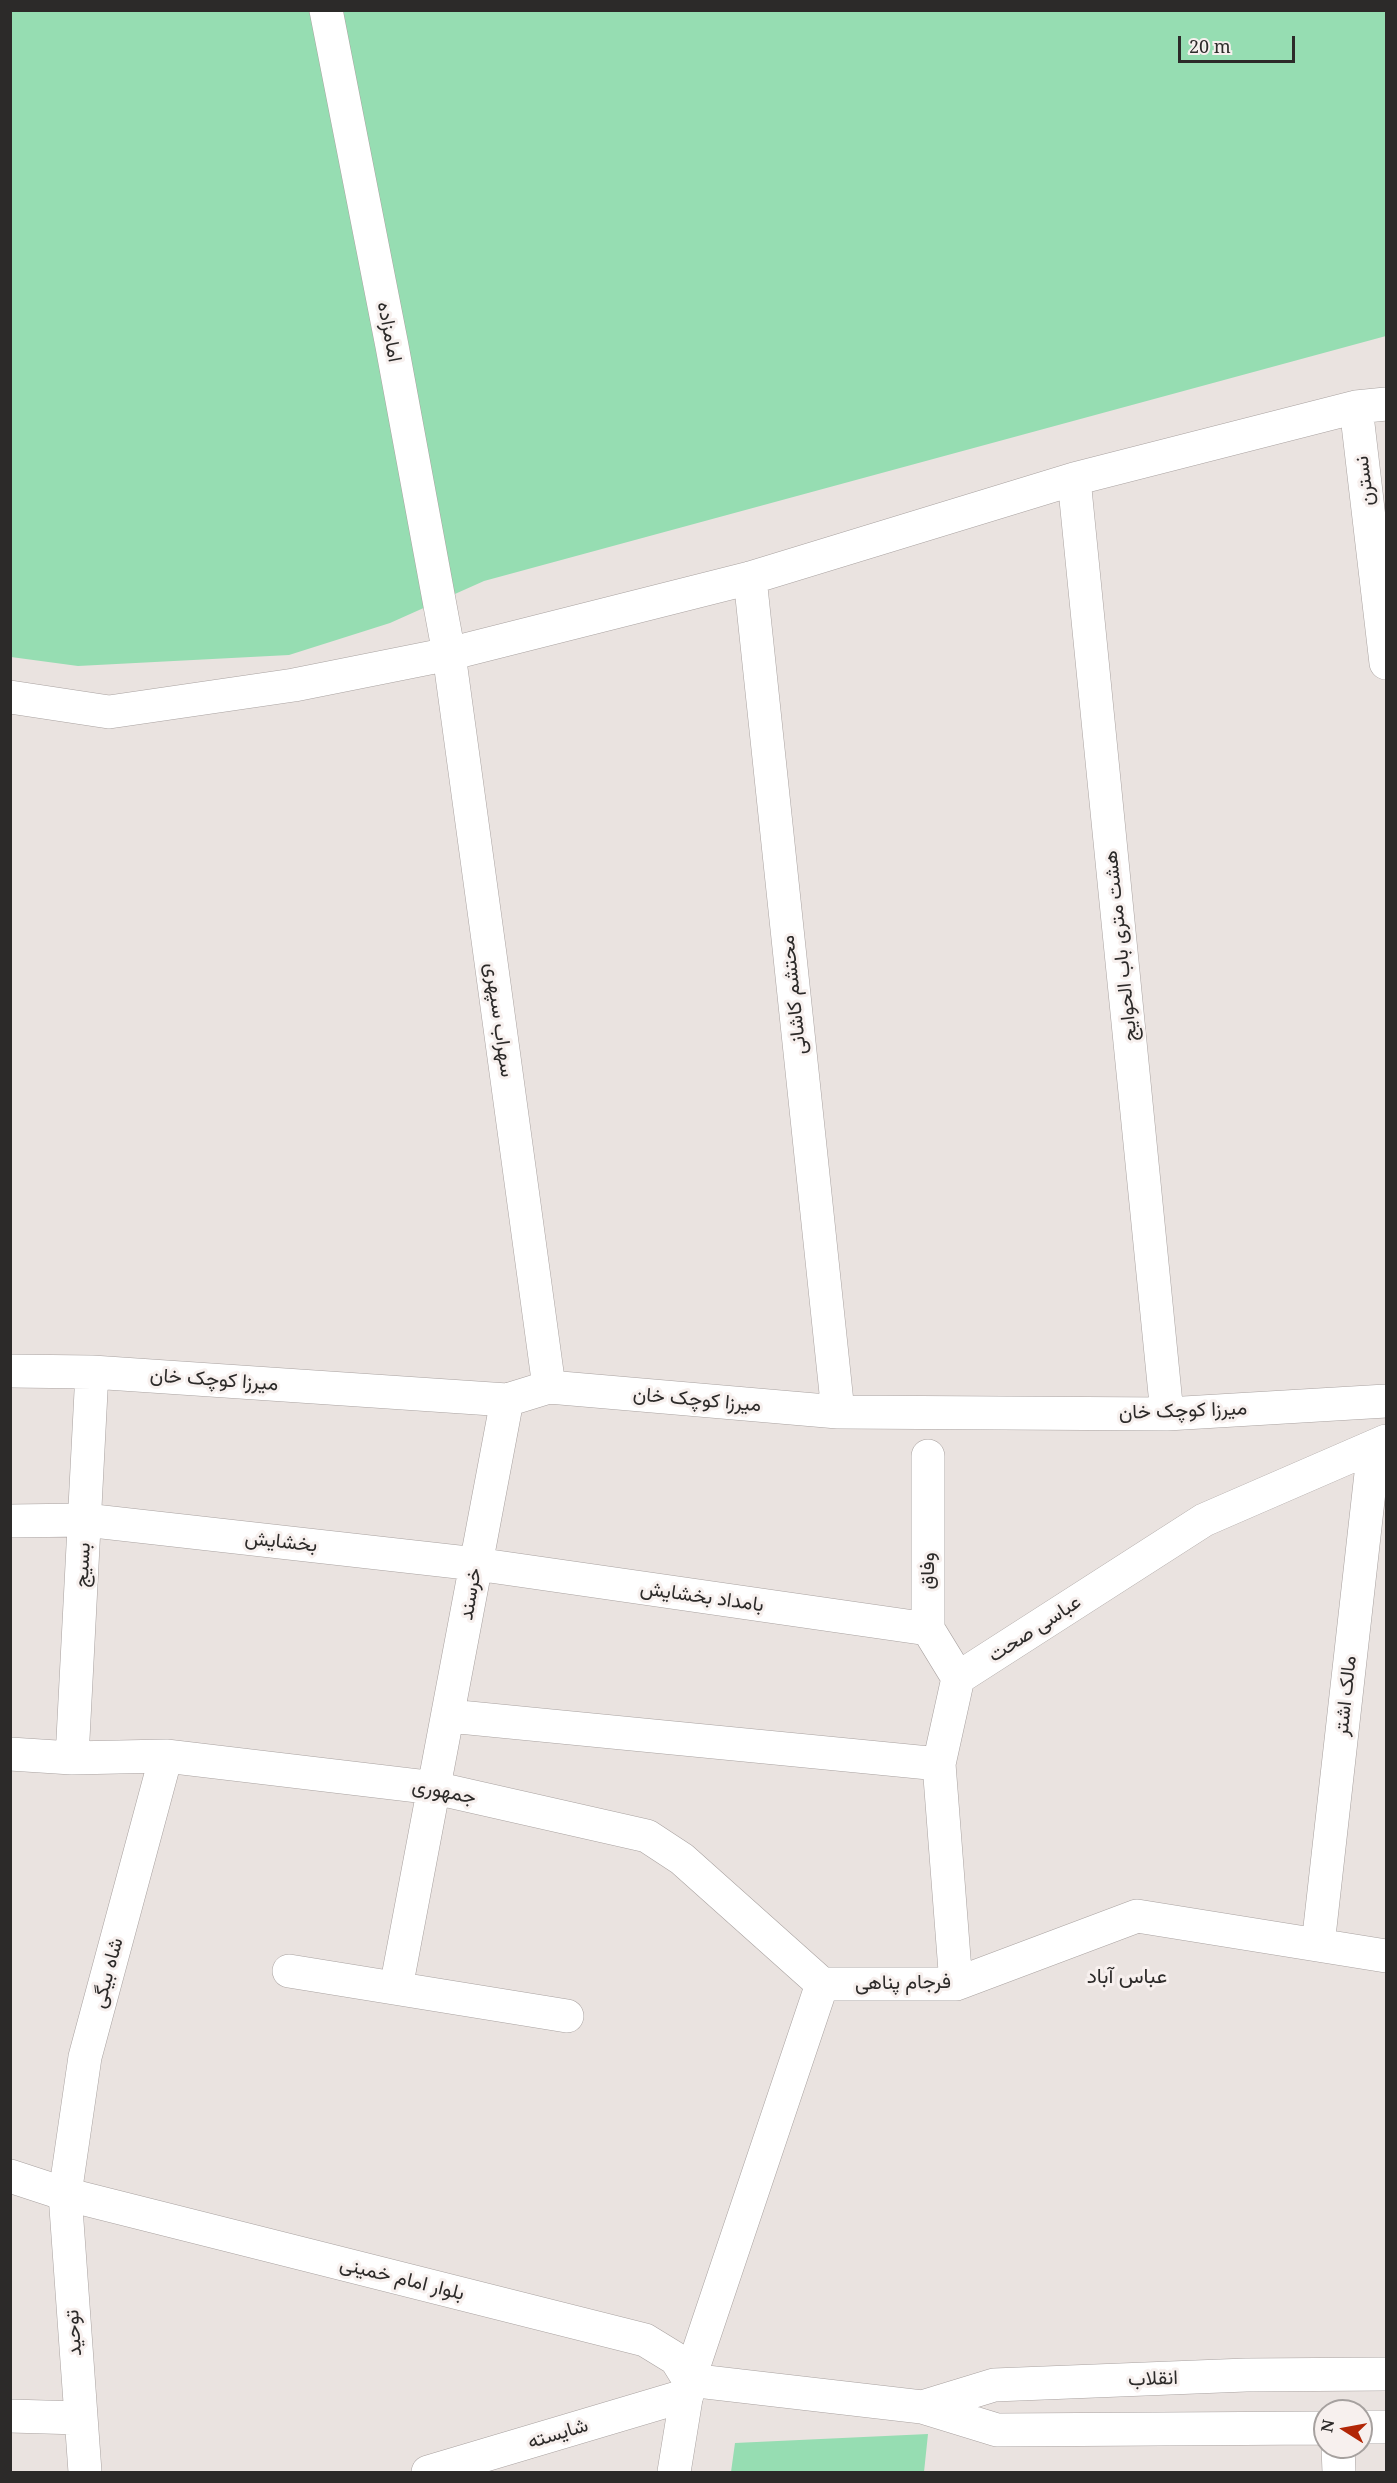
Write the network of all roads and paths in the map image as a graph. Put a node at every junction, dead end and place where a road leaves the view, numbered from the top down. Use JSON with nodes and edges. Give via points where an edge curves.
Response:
{"nodes":[{"id":1,"x":326,"y":10,"type":"edge"},
{"id":2,"x":1371,"y":405,"type":"edge"},
{"id":3,"x":1074,"y":479,"type":"junction"},
{"id":4,"x":750,"y":578,"type":"junction"},
{"id":5,"x":449,"y":654,"type":"junction"},
{"id":6,"x":1386,"y":663,"type":"edge"},
{"id":7,"x":10,"y":697,"type":"edge"},
{"id":8,"x":10,"y":1371,"type":"edge"},
{"id":9,"x":92,"y":1372,"type":"junction"},
{"id":10,"x":549,"y":1387,"type":"junction"},
{"id":11,"x":507,"y":1400,"type":"junction"},
{"id":12,"x":1386,"y":1401,"type":"edge"},
{"id":13,"x":838,"y":1412,"type":"junction"},
{"id":14,"x":1167,"y":1414,"type":"junction"},
{"id":15,"x":1380,"y":1444,"type":"edge"},
{"id":16,"x":928,"y":1456,"type":"dead end"},
{"id":17,"x":85,"y":1520,"type":"junction"},
{"id":18,"x":10,"y":1521,"type":"edge"},
{"id":19,"x":476,"y":1564,"type":"junction"},
{"id":20,"x":928,"y":1629,"type":"junction"},
{"id":21,"x":958,"y":1678,"type":"junction"},
{"id":22,"x":449,"y":1716,"type":"junction"},
{"id":23,"x":10,"y":1754,"type":"edge"},
{"id":24,"x":166,"y":1756,"type":"junction"},
{"id":25,"x":72,"y":1758,"type":"junction"},
{"id":26,"x":939,"y":1764,"type":"junction"},
{"id":27,"x":435,"y":1788,"type":"junction"},
{"id":28,"x":1318,"y":1945,"type":"junction"},
{"id":29,"x":1386,"y":1956,"type":"edge"},
{"id":30,"x":289,"y":1971,"type":"dead end"},
{"id":31,"x":822,"y":1984,"type":"junction"},
{"id":32,"x":956,"y":1984,"type":"junction"},
{"id":33,"x":396,"y":1988,"type":"junction"},
{"id":34,"x":567,"y":2016,"type":"dead end"},
{"id":35,"x":10,"y":2176,"type":"edge"},
{"id":36,"x":65,"y":2194,"type":"junction"},
{"id":37,"x":1386,"y":2374,"type":"edge"},
{"id":38,"x":688,"y":2388,"type":"junction"},
{"id":39,"x":922,"y":2407,"type":"junction"},
{"id":40,"x":10,"y":2416,"type":"edge"},
{"id":41,"x":80,"y":2418,"type":"junction"},
{"id":42,"x":1313,"y":2428,"type":"edge"},
{"id":43,"x":85,"y":2472,"type":"edge"},
{"id":44,"x":428,"y":2472,"type":"edge"},
{"id":45,"x":674,"y":2472,"type":"edge"}],
"edges":[{"from":1,"to":5,"type":"street","name":"امامزاده"},
{"from":2,"to":3,"type":"street"},
{"from":2,"to":6,"type":"street","name":"نسترن"},
{"from":3,"to":4,"type":"street"},
{"from":3,"to":14,"type":"street","name":"هشت متری باب الحوایج"},
{"from":4,"to":5,"type":"street"},
{"from":4,"to":13,"type":"street","name":"محتشم کاشانی"},
{"from":5,"to":7,"type":"street","via":[[294,685],[109,712]]},
{"from":5,"to":10,"type":"street","name":"سهراب سپهری"},
{"from":8,"to":9,"type":"street","name":"میرزا کوچک خان"},
{"from":9,"to":11,"type":"street","name":"میرزا کوچک خان"},
{"from":9,"to":17,"type":"street","name":"بسیج"},
{"from":10,"to":11,"type":"street","name":"میرزا کوچک خان"},
{"from":10,"to":13,"type":"street","name":"میرزا کوچک خان"},
{"from":11,"to":19,"type":"street","name":"خرسند"},
{"from":12,"to":14,"type":"street","name":"میرزا کوچک خان"},
{"from":13,"to":14,"type":"street","name":"میرزا کوچک خان"},
{"from":15,"to":21,"type":"street","name":"عباسی صحت","via":[[1204,1520]]},
{"from":15,"to":28,"type":"street","name":"مالک اشتر"},
{"from":16,"to":20,"type":"street","name":"وفاق"},
{"from":17,"to":18,"type":"street","name":"بخشایش"},
{"from":17,"to":19,"type":"street","name":"بخشایش"},
{"from":17,"to":25,"type":"street","name":"بسیج"},
{"from":19,"to":20,"type":"street","name":"بامداد بخشایش"},
{"from":19,"to":22,"type":"street","name":"خرسند"},
{"from":20,"to":21,"type":"street"},
{"from":21,"to":26,"type":"street"},
{"from":22,"to":26,"type":"street"},
{"from":22,"to":27,"type":"street","name":"خرسند"},
{"from":23,"to":25,"type":"street","name":"جمهوری"},
{"from":24,"to":25,"type":"street","name":"جمهوری"},
{"from":24,"to":27,"type":"street","name":"جمهوری"},
{"from":24,"to":36,"type":"street","name":"شاه بیگی","via":[[85,2057]]},
{"from":26,"to":32,"type":"street"},
{"from":27,"to":31,"type":"street","name":"جمهوری","via":[[647,1836],[682,1859]]},
{"from":27,"to":33,"type":"street","name":"خرسند"},
{"from":28,"to":29,"type":"street","name":"فرجام پناهی"},
{"from":28,"to":32,"type":"street","name":"فرجام پناهی","via":[[1137,1916]]},
{"from":30,"to":33,"type":"street"},
{"from":31,"to":32,"type":"street","name":"فرجام پناهی"},
{"from":31,"to":38,"type":"street"},
{"from":33,"to":34,"type":"street"},
{"from":35,"to":36,"type":"street","name":"بلوار امام خمینی"},
{"from":36,"to":38,"type":"street","name":"بلوار امام خمینی","via":[[645,2340],[676,2359]]},
{"from":36,"to":41,"type":"street","name":"توحید"},
{"from":37,"to":39,"type":"street","name":"انقلاب","via":[[994,2385]]},
{"from":38,"to":39,"type":"street","name":"انقلاب"},
{"from":38,"to":44,"type":"street","name":"شایسته"},
{"from":38,"to":45,"type":"street"},
{"from":39,"to":42,"type":"street","name":"انقلاب","via":[[997,2430]]},
{"from":40,"to":41,"type":"street"},
{"from":41,"to":43,"type":"street","name":"توحید"}]}
